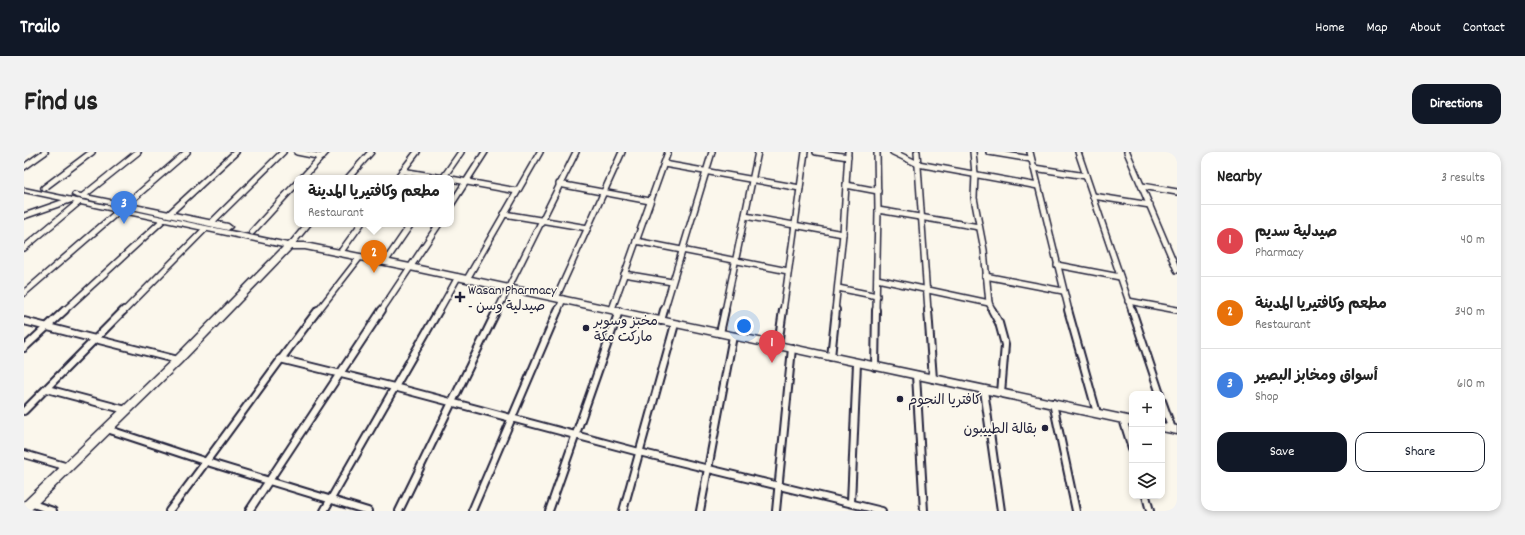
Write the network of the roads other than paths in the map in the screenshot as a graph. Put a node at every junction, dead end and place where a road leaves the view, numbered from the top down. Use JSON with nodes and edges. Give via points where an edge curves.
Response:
{"nodes":[{"id":1,"x":45,"y":152,"type":"edge"},
{"id":2,"x":92,"y":152,"type":"edge"},
{"id":3,"x":138,"y":152,"type":"edge"},
{"id":4,"x":187,"y":152,"type":"edge"},
{"id":5,"x":236,"y":152,"type":"edge"},
{"id":6,"x":283,"y":152,"type":"edge"},
{"id":7,"x":297,"y":152,"type":"edge"},
{"id":8,"x":326,"y":152,"type":"edge"},
{"id":9,"x":370,"y":152,"type":"edge"},
{"id":10,"x":417,"y":152,"type":"edge"},
{"id":11,"x":461,"y":152,"type":"edge"},
{"id":12,"x":485,"y":152,"type":"edge"},
{"id":13,"x":540,"y":152,"type":"edge"},
{"id":14,"x":576,"y":152,"type":"edge"},
{"id":15,"x":622,"y":152,"type":"edge"},
{"id":16,"x":668,"y":152,"type":"edge"},
{"id":17,"x":712,"y":152,"type":"edge"},
{"id":18,"x":758,"y":152,"type":"edge"},
{"id":19,"x":805,"y":152,"type":"edge"},
{"id":20,"x":816,"y":152,"type":"edge"},
{"id":21,"x":877,"y":152,"type":"edge"},
{"id":22,"x":893,"y":152,"type":"edge"},
{"id":23,"x":918,"y":152,"type":"edge"},
{"id":24,"x":973,"y":152,"type":"edge"},
{"id":25,"x":989,"y":152,"type":"edge"},
{"id":26,"x":1030,"y":152,"type":"edge"},
{"id":27,"x":1078,"y":152,"type":"edge"},
{"id":28,"x":1127,"y":152,"type":"edge"},
{"id":29,"x":848,"y":155,"type":"edge"},
{"id":30,"x":322,"y":157,"type":"junction"},
{"id":31,"x":1031,"y":159,"type":"junction"},
{"id":32,"x":664,"y":164,"type":"junction"},
{"id":33,"x":918,"y":164,"type":"junction"},
{"id":34,"x":24,"y":167,"type":"edge"},
{"id":35,"x":1034,"y":168,"type":"junction"},
{"id":36,"x":402,"y":171,"type":"junction"},
{"id":37,"x":706,"y":172,"type":"junction"},
{"id":38,"x":975,"y":174,"type":"junction"},
{"id":39,"x":307,"y":175,"type":"edge"},
{"id":40,"x":351,"y":175,"type":"edge"},
{"id":41,"x":399,"y":175,"type":"edge"},
{"id":42,"x":425,"y":175,"type":"edge"},
{"id":43,"x":445,"y":175,"type":"edge"},
{"id":44,"x":1086,"y":176,"type":"junction"},
{"id":45,"x":454,"y":180,"type":"edge"},
{"id":46,"x":752,"y":180,"type":"junction"},
{"id":47,"x":466,"y":182,"type":"junction"},
{"id":48,"x":24,"y":184,"type":"edge"},
{"id":49,"x":560,"y":184,"type":"junction"},
{"id":50,"x":846,"y":185,"type":"junction"},
{"id":51,"x":1038,"y":186,"type":"junction"},
{"id":52,"x":1142,"y":186,"type":"junction"},
{"id":53,"x":294,"y":187,"type":"edge"},
{"id":54,"x":44,"y":188,"type":"junction"},
{"id":55,"x":800,"y":188,"type":"junction"},
{"id":56,"x":24,"y":190,"type":"edge"},
{"id":57,"x":517,"y":191,"type":"junction"},
{"id":58,"x":878,"y":191,"type":"junction"},
{"id":59,"x":604,"y":192,"type":"junction"},
{"id":60,"x":1177,"y":192,"type":"edge"},
{"id":61,"x":1094,"y":196,"type":"junction"},
{"id":62,"x":81,"y":199,"type":"junction"},
{"id":63,"x":70,"y":200,"type":"junction"},
{"id":64,"x":454,"y":200,"type":"edge"},
{"id":65,"x":650,"y":200,"type":"junction"},
{"id":66,"x":1150,"y":205,"type":"junction"},
{"id":67,"x":122,"y":208,"type":"junction"},
{"id":68,"x":878,"y":210,"type":"junction"},
{"id":69,"x":504,"y":214,"type":"junction"},
{"id":70,"x":24,"y":216,"type":"edge"},
{"id":71,"x":745,"y":216,"type":"junction"},
{"id":72,"x":166,"y":217,"type":"junction"},
{"id":73,"x":923,"y":218,"type":"junction"},
{"id":74,"x":541,"y":220,"type":"junction"},
{"id":75,"x":795,"y":225,"type":"junction"},
{"id":76,"x":208,"y":226,"type":"junction"},
{"id":77,"x":305,"y":227,"type":"edge"},
{"id":78,"x":359,"y":227,"type":"edge"},
{"id":79,"x":409,"y":227,"type":"edge"},
{"id":80,"x":437,"y":227,"type":"edge"},
{"id":81,"x":979,"y":227,"type":"junction"},
{"id":82,"x":588,"y":228,"type":"junction"},
{"id":83,"x":252,"y":232,"type":"junction"},
{"id":84,"x":843,"y":234,"type":"junction"},
{"id":85,"x":636,"y":240,"type":"junction"},
{"id":86,"x":292,"y":243,"type":"junction"},
{"id":87,"x":24,"y":248,"type":"edge"},
{"id":88,"x":683,"y":250,"type":"junction"},
{"id":89,"x":340,"y":253,"type":"junction"},
{"id":90,"x":360,"y":257,"type":"junction"},
{"id":91,"x":735,"y":260,"type":"junction"},
{"id":92,"x":385,"y":262,"type":"junction"},
{"id":93,"x":1057,"y":266,"type":"junction"},
{"id":94,"x":410,"y":267,"type":"junction"},
{"id":95,"x":1177,"y":270,"type":"edge"},
{"id":96,"x":788,"y":271,"type":"junction"},
{"id":97,"x":624,"y":274,"type":"junction"},
{"id":98,"x":985,"y":276,"type":"junction"},
{"id":99,"x":458,"y":277,"type":"junction"},
{"id":100,"x":1120,"y":278,"type":"junction"},
{"id":101,"x":467,"y":279,"type":"junction"},
{"id":102,"x":877,"y":279,"type":"junction"},
{"id":103,"x":672,"y":282,"type":"junction"},
{"id":104,"x":507,"y":287,"type":"junction"},
{"id":105,"x":838,"y":288,"type":"junction"},
{"id":106,"x":927,"y":290,"type":"junction"},
{"id":107,"x":1063,"y":291,"type":"junction"},
{"id":108,"x":24,"y":293,"type":"edge"},
{"id":109,"x":877,"y":296,"type":"junction"},
{"id":110,"x":559,"y":299,"type":"junction"},
{"id":111,"x":1128,"y":301,"type":"junction"},
{"id":112,"x":989,"y":303,"type":"junction"},
{"id":113,"x":615,"y":310,"type":"junction"},
{"id":114,"x":1177,"y":310,"type":"edge"},
{"id":115,"x":24,"y":321,"type":"edge"},
{"id":116,"x":661,"y":321,"type":"junction"},
{"id":117,"x":675,"y":324,"type":"junction"},
{"id":118,"x":46,"y":327,"type":"junction"},
{"id":119,"x":720,"y":333,"type":"junction"},
{"id":120,"x":733,"y":336,"type":"junction"},
{"id":121,"x":96,"y":340,"type":"junction"},
{"id":122,"x":778,"y":345,"type":"junction"},
{"id":123,"x":24,"y":348,"type":"edge"},
{"id":124,"x":792,"y":348,"type":"junction"},
{"id":125,"x":831,"y":357,"type":"junction"},
{"id":126,"x":280,"y":359,"type":"junction"},
{"id":127,"x":178,"y":360,"type":"junction"},
{"id":128,"x":857,"y":363,"type":"junction"},
{"id":129,"x":875,"y":367,"type":"junction"},
{"id":130,"x":339,"y":374,"type":"junction"},
{"id":131,"x":916,"y":375,"type":"junction"},
{"id":132,"x":933,"y":379,"type":"junction"},
{"id":133,"x":394,"y":387,"type":"junction"},
{"id":134,"x":47,"y":389,"type":"junction"},
{"id":135,"x":984,"y":390,"type":"junction"},
{"id":136,"x":1159,"y":391,"type":"edge"},
{"id":137,"x":1001,"y":393,"type":"junction"},
{"id":138,"x":1053,"y":403,"type":"junction"},
{"id":139,"x":453,"y":404,"type":"junction"},
{"id":140,"x":126,"y":410,"type":"junction"},
{"id":141,"x":24,"y":411,"type":"edge"},
{"id":142,"x":1165,"y":412,"type":"edge"},
{"id":143,"x":1097,"y":413,"type":"junction"},
{"id":144,"x":512,"y":418,"type":"junction"},
{"id":145,"x":1128,"y":420,"type":"edge"},
{"id":146,"x":106,"y":429,"type":"junction"},
{"id":147,"x":1170,"y":429,"type":"edge"},
{"id":148,"x":575,"y":434,"type":"junction"},
{"id":149,"x":639,"y":452,"type":"junction"},
{"id":150,"x":24,"y":454,"type":"edge"},
{"id":151,"x":207,"y":462,"type":"junction"},
{"id":152,"x":68,"y":467,"type":"junction"},
{"id":153,"x":708,"y":469,"type":"junction"},
{"id":154,"x":268,"y":481,"type":"junction"},
{"id":155,"x":778,"y":486,"type":"junction"},
{"id":156,"x":1147,"y":499,"type":"edge"},
{"id":157,"x":330,"y":500,"type":"junction"},
{"id":158,"x":851,"y":503,"type":"junction"},
{"id":159,"x":27,"y":506,"type":"edge"},
{"id":160,"x":53,"y":511,"type":"edge"},
{"id":161,"x":169,"y":511,"type":"edge"},
{"id":162,"x":249,"y":511,"type":"edge"},
{"id":163,"x":324,"y":511,"type":"edge"},
{"id":164,"x":368,"y":511,"type":"edge"},
{"id":165,"x":399,"y":511,"type":"edge"},
{"id":166,"x":472,"y":511,"type":"edge"},
{"id":167,"x":549,"y":511,"type":"edge"},
{"id":168,"x":623,"y":511,"type":"edge"},
{"id":169,"x":700,"y":511,"type":"edge"},
{"id":170,"x":776,"y":511,"type":"edge"},
{"id":171,"x":882,"y":511,"type":"edge"},
{"id":172,"x":924,"y":511,"type":"edge"},
{"id":173,"x":1001,"y":511,"type":"edge"},
{"id":174,"x":1076,"y":511,"type":"edge"},
{"id":175,"x":1150,"y":511,"type":"edge"}],
"edges":[{"from":1,"to":34,"type":"street"},
{"from":2,"to":54,"type":"street"},
{"from":3,"to":62,"type":"street"},
{"from":4,"to":67,"type":"street"},
{"from":5,"to":72,"type":"street"},
{"from":6,"to":76,"type":"street"},
{"from":7,"to":30,"type":"street"},
{"from":8,"to":30,"type":"street"},
{"from":9,"to":40,"type":"street"},
{"from":10,"to":36,"type":"street"},
{"from":11,"to":43,"type":"street"},
{"from":12,"to":47,"type":"street"},
{"from":13,"to":57,"type":"street"},
{"from":14,"to":49,"type":"street"},
{"from":15,"to":59,"type":"street"},
{"from":16,"to":32,"type":"street"},
{"from":17,"to":37,"type":"street"},
{"from":18,"to":46,"type":"street"},
{"from":19,"to":55,"type":"street"},
{"from":20,"to":29,"type":"street"},
{"from":21,"to":58,"type":"street"},
{"from":22,"to":33,"type":"street"},
{"from":23,"to":33,"type":"street"},
{"from":24,"to":38,"type":"street"},
{"from":25,"to":31,"type":"street"},
{"from":26,"to":31,"type":"street"},
{"from":27,"to":44,"type":"street"},
{"from":28,"to":52,"type":"street"},
{"from":29,"to":50,"type":"street"},
{"from":30,"to":39,"type":"street"},
{"from":31,"to":35,"type":"street"},
{"from":32,"to":37,"type":"street"},
{"from":32,"to":65,"type":"street"},
{"from":33,"to":38,"type":"street"},
{"from":33,"to":73,"type":"street"},
{"from":35,"to":44,"type":"street"},
{"from":35,"to":51,"type":"street"},
{"from":36,"to":41,"type":"street"},
{"from":36,"to":42,"type":"street"},
{"from":37,"to":46,"type":"street"},
{"from":37,"to":88,"type":"street"},
{"from":38,"to":51,"type":"street"},
{"from":38,"to":81,"type":"street","via":[[974,198]]},
{"from":44,"to":61,"type":"street"},
{"from":45,"to":47,"type":"street"},
{"from":46,"to":55,"type":"street"},
{"from":46,"to":71,"type":"street"},
{"from":47,"to":57,"type":"street"},
{"from":47,"to":64,"type":"street"},
{"from":48,"to":54,"type":"main road"},
{"from":49,"to":59,"type":"street"},
{"from":49,"to":74,"type":"street"},
{"from":50,"to":58,"type":"street"},
{"from":50,"to":84,"type":"street"},
{"from":51,"to":93,"type":"street"},
{"from":52,"to":60,"type":"street"},
{"from":52,"to":66,"type":"street"},
{"from":53,"to":83,"type":"street"},
{"from":54,"to":62,"type":"main road"},
{"from":55,"to":75,"type":"street"},
{"from":56,"to":63,"type":"main road"},
{"from":57,"to":69,"type":"street"},
{"from":58,"to":68,"type":"street"},
{"from":59,"to":65,"type":"street"},
{"from":59,"to":82,"type":"street"},
{"from":61,"to":66,"type":"street"},
{"from":61,"to":100,"type":"street"},
{"from":62,"to":63,"type":"main road"},
{"from":62,"to":67,"type":"main road"},
{"from":62,"to":87,"type":"street"},
{"from":63,"to":70,"type":"street"},
{"from":65,"to":85,"type":"street"},
{"from":66,"to":95,"type":"street"},
{"from":67,"to":72,"type":"main road"},
{"from":67,"to":108,"type":"street"},
{"from":68,"to":73,"type":"street"},
{"from":68,"to":102,"type":"street"},
{"from":69,"to":74,"type":"street"},
{"from":69,"to":101,"type":"street"},
{"from":71,"to":75,"type":"street"},
{"from":71,"to":91,"type":"street"},
{"from":72,"to":76,"type":"main road"},
{"from":72,"to":118,"type":"street"},
{"from":73,"to":81,"type":"street"},
{"from":73,"to":106,"type":"street"},
{"from":74,"to":82,"type":"street"},
{"from":74,"to":104,"type":"street"},
{"from":75,"to":84,"type":"street"},
{"from":75,"to":96,"type":"street"},
{"from":76,"to":83,"type":"main road"},
{"from":76,"to":86,"type":"main road"},
{"from":76,"to":121,"type":"street"},
{"from":77,"to":86,"type":"street"},
{"from":78,"to":89,"type":"street"},
{"from":79,"to":92,"type":"street"},
{"from":80,"to":94,"type":"street"},
{"from":81,"to":98,"type":"street","via":[[984,250]]},
{"from":82,"to":110,"type":"street"},
{"from":83,"to":86,"type":"main road"},
{"from":84,"to":105,"type":"street"},
{"from":85,"to":88,"type":"street"},
{"from":85,"to":97,"type":"street"},
{"from":86,"to":89,"type":"main road"},
{"from":86,"to":127,"type":"main road"},
{"from":88,"to":91,"type":"street"},
{"from":88,"to":103,"type":"street"},
{"from":89,"to":90,"type":"main road"},
{"from":90,"to":92,"type":"main road"},
{"from":90,"to":126,"type":"street"},
{"from":91,"to":96,"type":"street"},
{"from":91,"to":119,"type":"street"},
{"from":92,"to":94,"type":"main road"},
{"from":93,"to":100,"type":"street"},
{"from":93,"to":107,"type":"street"},
{"from":94,"to":99,"type":"main road"},
{"from":94,"to":130,"type":"street"},
{"from":96,"to":122,"type":"street"},
{"from":97,"to":103,"type":"street"},
{"from":97,"to":113,"type":"street"},
{"from":98,"to":107,"type":"street"},
{"from":98,"to":112,"type":"street"},
{"from":99,"to":101,"type":"main road"},
{"from":99,"to":133,"type":"street"},
{"from":100,"to":111,"type":"street"},
{"from":101,"to":104,"type":"main road"},
{"from":102,"to":106,"type":"street"},
{"from":102,"to":109,"type":"street"},
{"from":103,"to":116,"type":"street"},
{"from":104,"to":110,"type":"main road"},
{"from":104,"to":139,"type":"street"},
{"from":105,"to":109,"type":"street"},
{"from":105,"to":125,"type":"street"},
{"from":106,"to":112,"type":"street"},
{"from":106,"to":132,"type":"street"},
{"from":107,"to":143,"type":"street"},
{"from":109,"to":129,"type":"street"},
{"from":110,"to":113,"type":"main road"},
{"from":110,"to":144,"type":"street"},
{"from":111,"to":114,"type":"street"},
{"from":111,"to":136,"type":"street"},
{"from":112,"to":137,"type":"street","via":[[999,323],[1005,345]]},
{"from":113,"to":116,"type":"main road"},
{"from":113,"to":148,"type":"street"},
{"from":115,"to":118,"type":"street"},
{"from":116,"to":117,"type":"main road"},
{"from":117,"to":119,"type":"main road"},
{"from":117,"to":149,"type":"street"},
{"from":118,"to":121,"type":"street"},
{"from":118,"to":123,"type":"street"},
{"from":119,"to":120,"type":"main road"},
{"from":120,"to":122,"type":"main road"},
{"from":120,"to":153,"type":"street"},
{"from":121,"to":127,"type":"street"},
{"from":121,"to":134,"type":"street"},
{"from":122,"to":124,"type":"main road"},
{"from":124,"to":125,"type":"main road"},
{"from":124,"to":155,"type":"street"},
{"from":125,"to":128,"type":"main road"},
{"from":126,"to":130,"type":"street"},
{"from":126,"to":151,"type":"street"},
{"from":127,"to":140,"type":"main road"},
{"from":128,"to":129,"type":"main road"},
{"from":128,"to":158,"type":"street"},
{"from":129,"to":131,"type":"main road"},
{"from":130,"to":133,"type":"street"},
{"from":130,"to":154,"type":"street"},
{"from":131,"to":132,"type":"main road"},
{"from":131,"to":172,"type":"street"},
{"from":132,"to":135,"type":"main road"},
{"from":133,"to":139,"type":"street"},
{"from":133,"to":157,"type":"street"},
{"from":134,"to":140,"type":"street"},
{"from":134,"to":141,"type":"street"},
{"from":135,"to":137,"type":"main road"},
{"from":135,"to":173,"type":"street"},
{"from":137,"to":138,"type":"main road"},
{"from":138,"to":143,"type":"main road"},
{"from":138,"to":174,"type":"street"},
{"from":139,"to":144,"type":"street"},
{"from":139,"to":165,"type":"street"},
{"from":140,"to":146,"type":"main road"},
{"from":142,"to":147,"type":"street"},
{"from":143,"to":145,"type":"main road"},
{"from":144,"to":148,"type":"street"},
{"from":144,"to":166,"type":"street"},
{"from":146,"to":151,"type":"street"},
{"from":146,"to":152,"type":"main road"},
{"from":148,"to":149,"type":"street"},
{"from":148,"to":167,"type":"street"},
{"from":149,"to":153,"type":"street"},
{"from":149,"to":168,"type":"street"},
{"from":150,"to":152,"type":"street"},
{"from":151,"to":154,"type":"street"},
{"from":151,"to":161,"type":"street"},
{"from":152,"to":159,"type":"main road"},
{"from":153,"to":155,"type":"street"},
{"from":153,"to":169,"type":"street"},
{"from":154,"to":157,"type":"street"},
{"from":154,"to":162,"type":"street"},
{"from":155,"to":158,"type":"street"},
{"from":155,"to":170,"type":"street"},
{"from":156,"to":175,"type":"street"},
{"from":157,"to":163,"type":"street"},
{"from":157,"to":164,"type":"street"},
{"from":158,"to":171,"type":"street"},
{"from":159,"to":160,"type":"street"}]}
